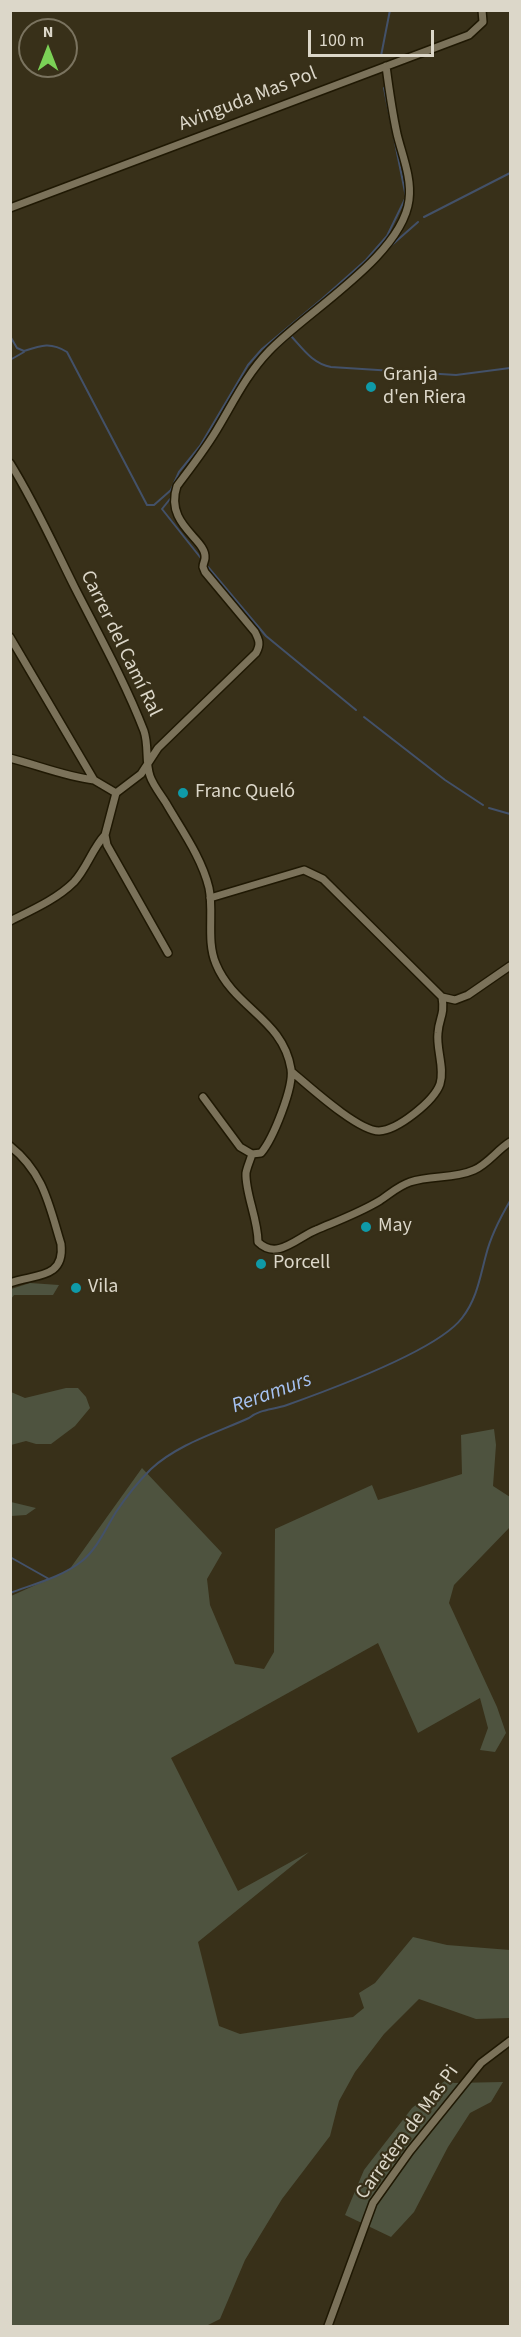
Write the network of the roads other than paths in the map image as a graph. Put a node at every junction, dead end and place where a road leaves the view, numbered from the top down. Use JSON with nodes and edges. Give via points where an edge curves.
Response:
{"nodes":[{"id":1,"x":482,"y":10,"type":"edge"},
{"id":2,"x":386,"y":66,"type":"junction"},
{"id":3,"x":10,"y":208,"type":"edge"},
{"id":4,"x":10,"y":463,"type":"edge"},
{"id":5,"x":10,"y":637,"type":"edge"},
{"id":6,"x":10,"y":758,"type":"edge"},
{"id":7,"x":147,"y":763,"type":"junction"},
{"id":8,"x":94,"y":780,"type":"junction"},
{"id":9,"x":116,"y":793,"type":"junction"},
{"id":10,"x":105,"y":836,"type":"junction"},
{"id":11,"x":210,"y":898,"type":"junction"},
{"id":12,"x":10,"y":921,"type":"edge"},
{"id":13,"x":168,"y":952,"type":"dead end"},
{"id":14,"x":510,"y":966,"type":"edge"},
{"id":15,"x":442,"y":997,"type":"junction"},
{"id":16,"x":292,"y":1072,"type":"junction"},
{"id":17,"x":203,"y":1097,"type":"dead end"},
{"id":18,"x":510,"y":1142,"type":"edge"},
{"id":19,"x":10,"y":1146,"type":"edge"},
{"id":20,"x":252,"y":1154,"type":"junction"},
{"id":21,"x":10,"y":1283,"type":"edge"},
{"id":22,"x":510,"y":2041,"type":"edge"},
{"id":23,"x":328,"y":2326,"type":"edge"}],
"edges":[{"from":1,"to":2,"type":"street","name":"Avinguda Mas Pol","via":[[483,22],[469,35]]},
{"from":2,"to":3,"type":"street","name":"Avinguda Mas Pol"},
{"from":2,"to":7,"type":"street","via":[[410,188],[401,225],[365,267],[252,369],[175,494],[174,504],[182,524],[204,552],[205,572],[255,632],[260,647]]},
{"from":4,"to":7,"type":"street","name":"Carrer del Camí Ral","via":[[121,680],[145,733]]},
{"from":5,"to":8,"type":"street"},
{"from":6,"to":8,"type":"street"},
{"from":7,"to":9,"type":"street","via":[[141,774]]},
{"from":7,"to":11,"type":"street","name":"Carrer del Camí Ral","via":[[150,777],[199,863]]},
{"from":8,"to":9,"type":"street"},
{"from":9,"to":10,"type":"street"},
{"from":10,"to":12,"type":"street","via":[[75,882]]},
{"from":10,"to":13,"type":"street"},
{"from":11,"to":15,"type":"street","via":[[304,870],[323,879]]},
{"from":11,"to":16,"type":"street","name":"Carrer del Camí Ral","via":[[214,961],[222,978],[237,998],[272,1028]]},
{"from":14,"to":15,"type":"street","via":[[468,995],[455,1000]]},
{"from":15,"to":16,"type":"street","via":[[444,1011],[438,1033],[440,1084],[404,1122],[380,1131],[358,1125]]},
{"from":16,"to":20,"type":"street","via":[[277,1127],[261,1153]]},
{"from":17,"to":20,"type":"street","via":[[240,1147]]},
{"from":18,"to":20,"type":"street","via":[[473,1171],[409,1182],[346,1218],[282,1248],[271,1249],[258,1242],[258,1225],[246,1179]]},
{"from":19,"to":21,"type":"street","via":[[38,1176],[63,1254],[49,1273]]},
{"from":22,"to":23,"type":"street","name":"Carretera de Mas Pi","via":[[481,2063],[373,2203]]}]}
